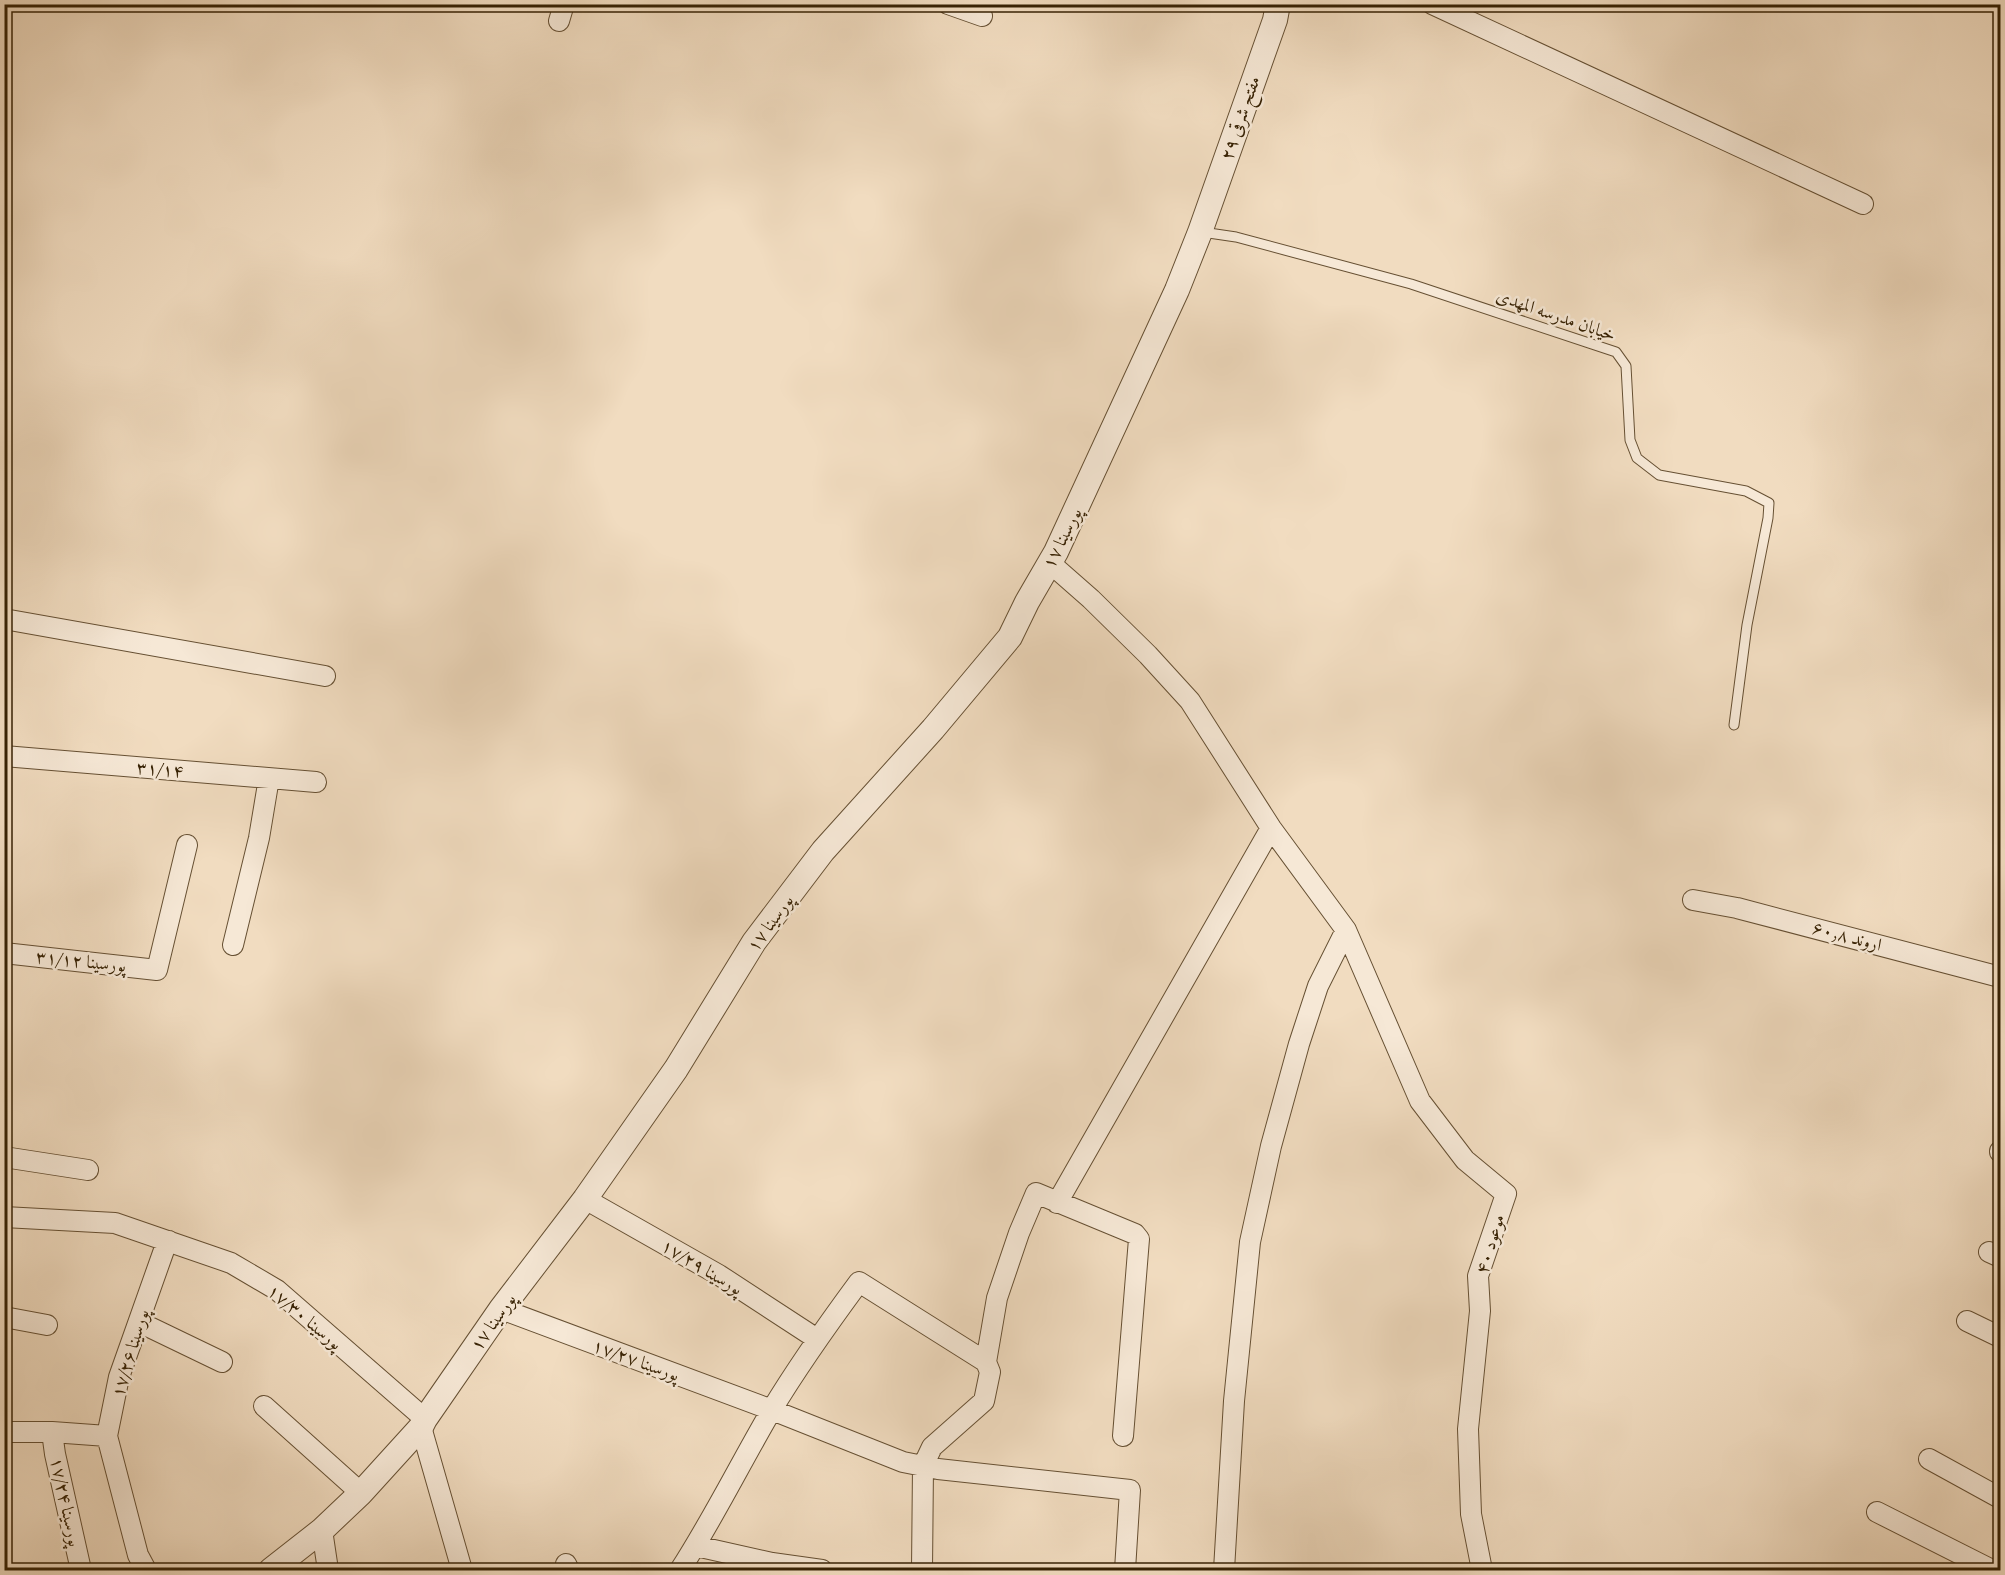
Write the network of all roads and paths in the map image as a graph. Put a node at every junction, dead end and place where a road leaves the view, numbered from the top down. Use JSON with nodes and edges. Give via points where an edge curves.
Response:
{"nodes":[{"id":1,"x":948,"y":4,"type":"edge"},
{"id":2,"x":1278,"y":4,"type":"edge"},
{"id":3,"x":1431,"y":4,"type":"edge"},
{"id":4,"x":982,"y":15,"type":"dead end"},
{"id":5,"x":1863,"y":204,"type":"dead end"},
{"id":6,"x":1200,"y":232,"type":"junction"},
{"id":7,"x":1050,"y":563,"type":"junction"},
{"id":8,"x":4,"y":619,"type":"edge"},
{"id":9,"x":326,"y":676,"type":"dead end"},
{"id":10,"x":1734,"y":725,"type":"dead end"},
{"id":11,"x":4,"y":756,"type":"edge"},
{"id":12,"x":268,"y":778,"type":"junction"},
{"id":13,"x":315,"y":782,"type":"dead end"},
{"id":14,"x":1271,"y":828,"type":"junction"},
{"id":15,"x":187,"y":845,"type":"dead end"},
{"id":16,"x":1693,"y":900,"type":"dead end"},
{"id":17,"x":1346,"y":930,"type":"junction"},
{"id":18,"x":233,"y":945,"type":"dead end"},
{"id":19,"x":4,"y":953,"type":"edge"},
{"id":20,"x":2001,"y":977,"type":"edge"},
{"id":21,"x":4,"y":1157,"type":"edge"},
{"id":22,"x":88,"y":1170,"type":"dead end"},
{"id":23,"x":585,"y":1199,"type":"junction"},
{"id":24,"x":1057,"y":1203,"type":"junction"},
{"id":25,"x":4,"y":1217,"type":"edge"},
{"id":26,"x":169,"y":1241,"type":"junction"},
{"id":27,"x":501,"y":1309,"type":"junction"},
{"id":28,"x":4,"y":1317,"type":"edge"},
{"id":29,"x":1967,"y":1321,"type":"dead end"},
{"id":30,"x":139,"y":1322,"type":"junction"},
{"id":31,"x":47,"y":1324,"type":"dead end"},
{"id":32,"x":2001,"y":1337,"type":"edge"},
{"id":33,"x":817,"y":1339,"type":"junction"},
{"id":34,"x":222,"y":1362,"type":"dead end"},
{"id":35,"x":986,"y":1362,"type":"junction"},
{"id":36,"x":264,"y":1406,"type":"dead end"},
{"id":37,"x":772,"y":1410,"type":"junction"},
{"id":38,"x":423,"y":1423,"type":"junction"},
{"id":39,"x":4,"y":1432,"type":"edge"},
{"id":40,"x":52,"y":1432,"type":"junction"},
{"id":41,"x":107,"y":1436,"type":"junction"},
{"id":42,"x":1123,"y":1436,"type":"dead end"},
{"id":43,"x":1929,"y":1459,"type":"dead end"},
{"id":44,"x":923,"y":1466,"type":"junction"},
{"id":45,"x":361,"y":1493,"type":"junction"},
{"id":46,"x":2001,"y":1498,"type":"edge"},
{"id":47,"x":1877,"y":1512,"type":"dead end"},
{"id":48,"x":322,"y":1530,"type":"junction"},
{"id":49,"x":696,"y":1546,"type":"junction"},
{"id":50,"x":81,"y":1570,"type":"edge"},
{"id":51,"x":146,"y":1570,"type":"edge"},
{"id":52,"x":271,"y":1570,"type":"edge"},
{"id":53,"x":328,"y":1570,"type":"edge"},
{"id":54,"x":462,"y":1570,"type":"edge"},
{"id":55,"x":680,"y":1570,"type":"edge"},
{"id":56,"x":822,"y":1570,"type":"edge"},
{"id":57,"x":922,"y":1570,"type":"edge"},
{"id":58,"x":1125,"y":1570,"type":"edge"},
{"id":59,"x":1224,"y":1570,"type":"edge"},
{"id":60,"x":1482,"y":1570,"type":"edge"},
{"id":61,"x":1992,"y":1570,"type":"edge"}],
"edges":[{"from":1,"to":4,"type":"street"},
{"from":2,"to":6,"type":"street","name":"مفتح شرقی ۲۹"},
{"from":3,"to":5,"type":"street"},
{"from":6,"to":7,"type":"street","name":"پورسینا ۱۷"},
{"from":6,"to":10,"type":"lane","name":"خیابان مدرسه المهدی","via":[[1236,237],[1411,284],[1616,352],[1626,366],[1630,440],[1637,458],[1659,475],[1746,491],[1768,503]]},
{"from":7,"to":14,"type":"street","via":[[1190,700]]},
{"from":7,"to":23,"type":"street","name":"پورسینا ۱۷","via":[[1010,637],[823,851],[754,942],[676,1069]]},
{"from":8,"to":9,"type":"street"},
{"from":11,"to":12,"type":"street","name":"۳۱/۱۴"},
{"from":12,"to":13,"type":"street","name":"۳۱/۱۴"},
{"from":12,"to":18,"type":"street","via":[[259,838]]},
{"from":14,"to":17,"type":"street"},
{"from":14,"to":24,"type":"street"},
{"from":15,"to":19,"type":"street","name":"پورسینا ۳۱/۱۲","via":[[157,970]]},
{"from":16,"to":20,"type":"street","name":"اروند ۶۰٫۸"},
{"from":17,"to":59,"type":"street","via":[[1318,986],[1299,1044],[1270,1146],[1250,1242],[1234,1401]]},
{"from":17,"to":60,"type":"street","name":"موعود ۴۰","via":[[1420,1101],[1465,1160],[1506,1194],[1478,1276],[1480,1311],[1468,1429],[1471,1514]]},
{"from":21,"to":22,"type":"street"},
{"from":23,"to":27,"type":"street","name":"پورسینا ۱۷"},
{"from":23,"to":33,"type":"street","name":"پورسینا ۱۷/۲۹","via":[[719,1275]]},
{"from":24,"to":35,"type":"street","via":[[1039,1193],[1034,1195],[997,1298]]},
{"from":24,"to":42,"type":"street","via":[[1139,1239]]},
{"from":25,"to":26,"type":"street","name":"پورسینا ۱۷/۳۰","via":[[115,1223]]},
{"from":26,"to":30,"type":"street","name":"پورسینا ۱۷/۲۶"},
{"from":26,"to":38,"type":"street","name":"پورسینا ۱۷/۳۰","via":[[231,1263],[277,1290]]},
{"from":27,"to":37,"type":"street","name":"پورسینا ۱۷/۲۷"},
{"from":27,"to":38,"type":"street","name":"پورسینا ۱۷"},
{"from":28,"to":31,"type":"street"},
{"from":29,"to":32,"type":"street"},
{"from":30,"to":34,"type":"street"},
{"from":30,"to":41,"type":"street","name":"پورسینا ۱۷/۲۶","via":[[119,1377]]},
{"from":33,"to":35,"type":"street","via":[[859,1282]]},
{"from":33,"to":37,"type":"street"},
{"from":35,"to":44,"type":"street","via":[[990,1372],[984,1401],[932,1447]]},
{"from":36,"to":45,"type":"street"},
{"from":37,"to":44,"type":"street","name":"پورسینا ۱۷/۲۷","via":[[903,1462]]},
{"from":37,"to":49,"type":"street"},
{"from":38,"to":45,"type":"street","name":"پورسینا ۱۷"},
{"from":38,"to":54,"type":"street"},
{"from":39,"to":40,"type":"street"},
{"from":40,"to":41,"type":"street"},
{"from":40,"to":50,"type":"street","name":"پورسینا ۱۷/۲۴"},
{"from":41,"to":51,"type":"street","name":"پورسینا ۱۷/۲۶","via":[[138,1555]]},
{"from":43,"to":46,"type":"street"},
{"from":44,"to":57,"type":"street"},
{"from":44,"to":58,"type":"street","name":"پورسینا ۱۷/۲۷","via":[[1130,1490]]},
{"from":45,"to":48,"type":"street","name":"پورسینا ۱۷"},
{"from":47,"to":61,"type":"street"},
{"from":48,"to":52,"type":"street","name":"پورسینا ۱۷"},
{"from":48,"to":53,"type":"street"},
{"from":49,"to":55,"type":"street"},
{"from":49,"to":56,"type":"street"}]}
